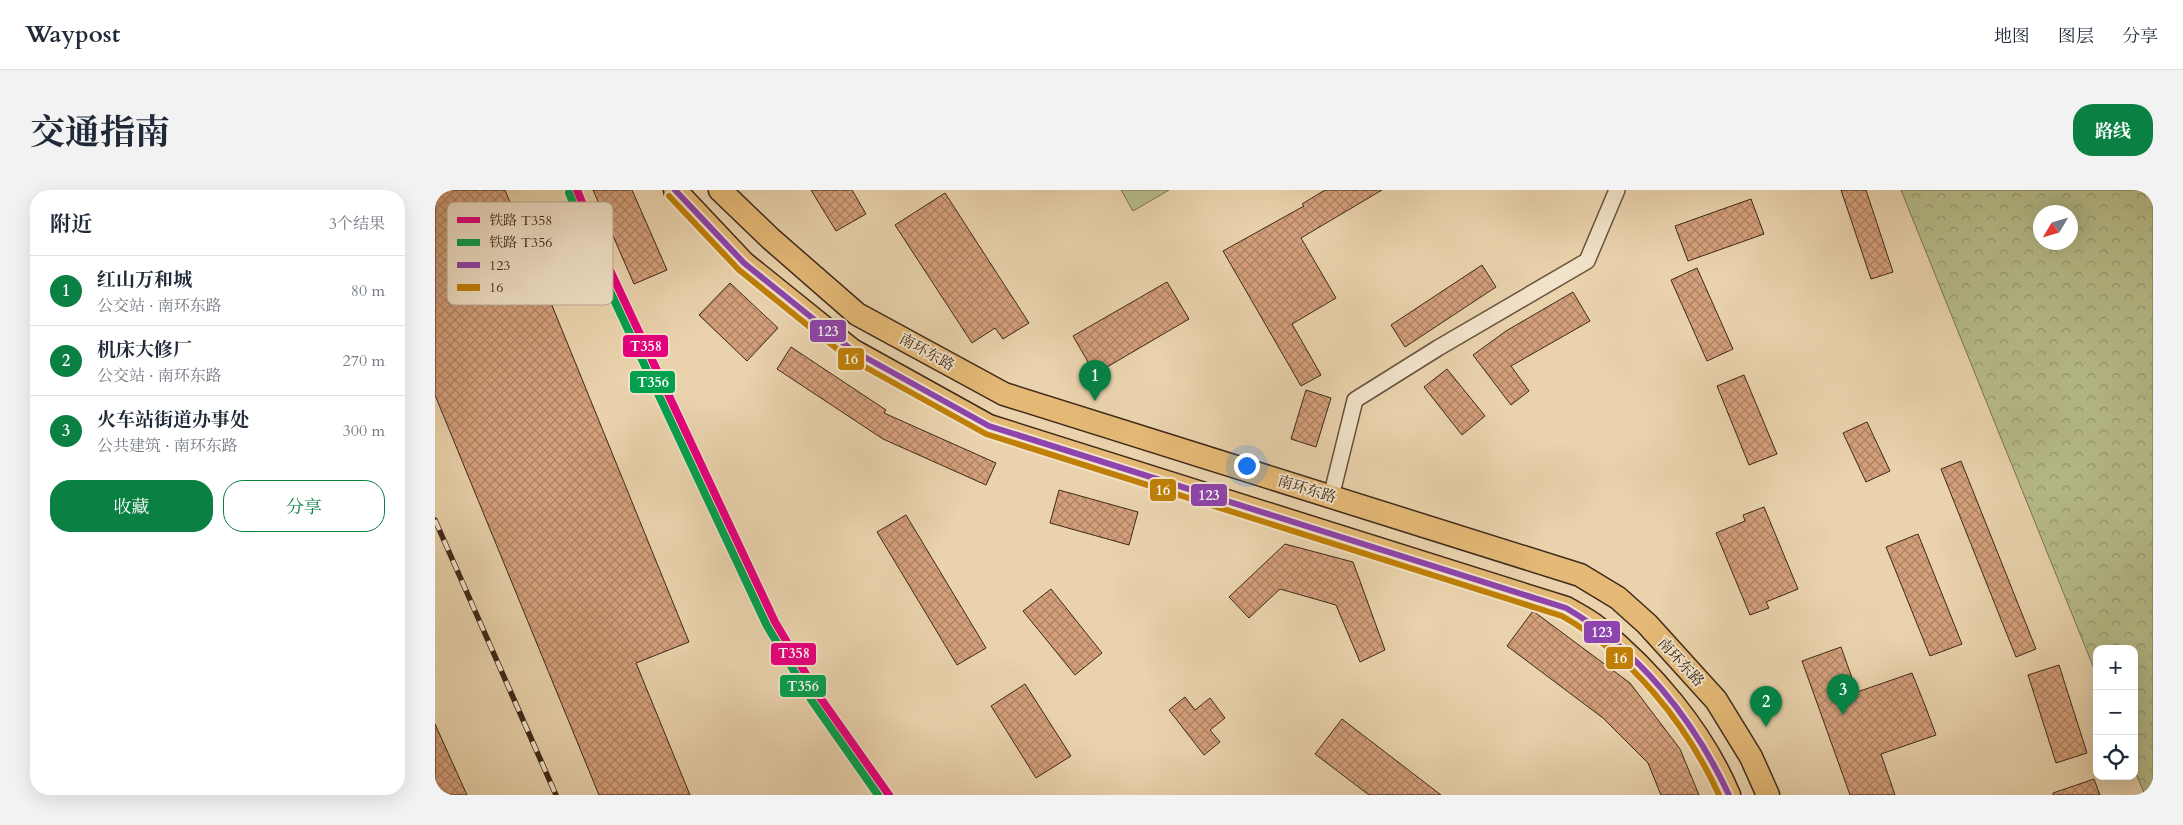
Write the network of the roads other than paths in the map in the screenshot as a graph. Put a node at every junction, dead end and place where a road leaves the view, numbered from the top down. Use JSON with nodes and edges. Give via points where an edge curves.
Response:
{"nodes":[{"id":1,"x":675,"y":190,"type":"edge"},
{"id":2,"x":720,"y":190,"type":"edge"},
{"id":3,"x":1617,"y":190,"type":"edge"},
{"id":4,"x":1331,"y":497,"type":"junction"},
{"id":5,"x":1729,"y":795,"type":"edge"},
{"id":6,"x":1767,"y":795,"type":"edge"}],
"edges":[{"from":1,"to":5,"type":"highway","via":[[745,264],[852,350],[989,426],[1566,608],[1597,626],[1671,701],[1708,752]]},
{"from":2,"to":4,"type":"highway","name":"南环东路","via":[[857,314],[1004,394]]},
{"from":3,"to":4,"type":"street","via":[[1587,261],[1355,400]]},
{"from":4,"to":6,"type":"highway","name":"南环东路","via":[[1580,575],[1618,598],[1647,624],[1716,700],[1751,757]]}]}
